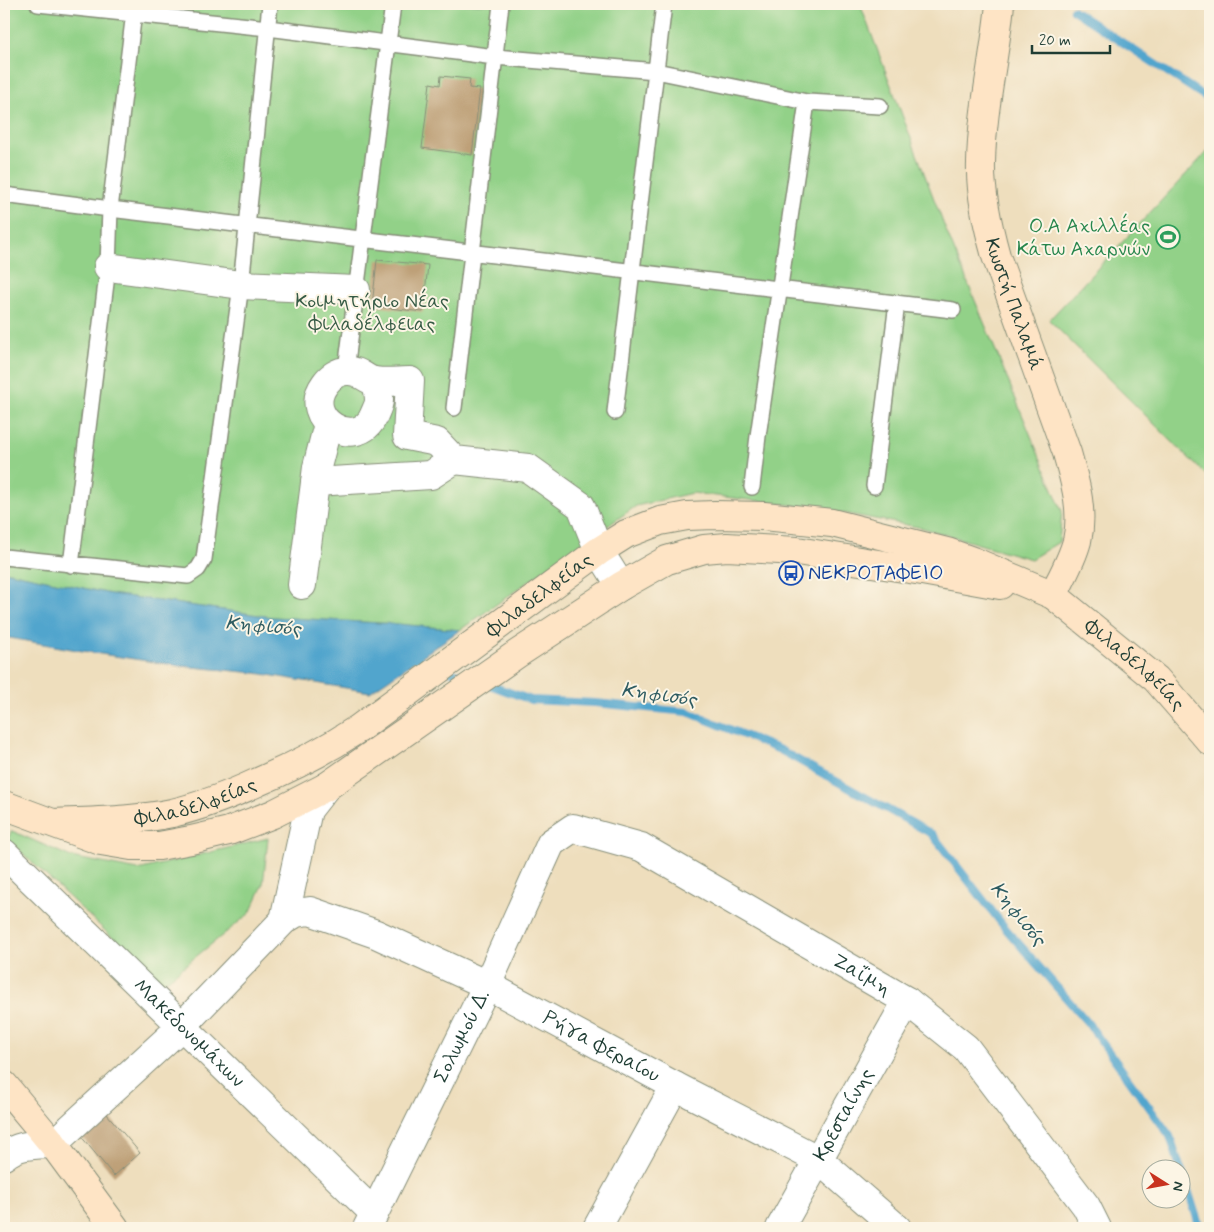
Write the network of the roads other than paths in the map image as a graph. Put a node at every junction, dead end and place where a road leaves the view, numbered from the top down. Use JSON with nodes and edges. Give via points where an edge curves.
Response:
{"nodes":[{"id":1,"x":38,"y":4,"type":"edge"},
{"id":2,"x":270,"y":4,"type":"edge"},
{"id":3,"x":393,"y":4,"type":"edge"},
{"id":4,"x":501,"y":4,"type":"edge"},
{"id":5,"x":664,"y":4,"type":"edge"},
{"id":6,"x":1000,"y":4,"type":"edge"},
{"id":7,"x":135,"y":9,"type":"edge"},
{"id":8,"x":268,"y":28,"type":"junction"},
{"id":9,"x":388,"y":43,"type":"junction"},
{"id":10,"x":495,"y":56,"type":"junction"},
{"id":11,"x":656,"y":71,"type":"junction"},
{"id":12,"x":807,"y":102,"type":"junction"},
{"id":13,"x":880,"y":106,"type":"dead end"},
{"id":14,"x":4,"y":195,"type":"edge"},
{"id":15,"x":110,"y":209,"type":"junction"},
{"id":16,"x":246,"y":226,"type":"junction"},
{"id":17,"x":362,"y":239,"type":"junction"},
{"id":18,"x":472,"y":252,"type":"junction"},
{"id":19,"x":108,"y":267,"type":"junction"},
{"id":20,"x":632,"y":272,"type":"junction"},
{"id":21,"x":241,"y":285,"type":"junction"},
{"id":22,"x":356,"y":290,"type":"junction"},
{"id":23,"x":779,"y":290,"type":"junction"},
{"id":24,"x":897,"y":303,"type":"junction"},
{"id":25,"x":953,"y":310,"type":"dead end"},
{"id":26,"x":346,"y":370,"type":"junction"},
{"id":27,"x":376,"y":382,"type":"junction"},
{"id":28,"x":454,"y":408,"type":"dead end"},
{"id":29,"x":615,"y":412,"type":"dead end"},
{"id":30,"x":328,"y":424,"type":"junction"},
{"id":31,"x":454,"y":460,"type":"junction"},
{"id":32,"x":314,"y":482,"type":"junction"},
{"id":33,"x":874,"y":486,"type":"dead end"},
{"id":34,"x":752,"y":487,"type":"dead end"},
{"id":35,"x":599,"y":552,"type":"junction"},
{"id":36,"x":4,"y":557,"type":"edge"},
{"id":37,"x":71,"y":565,"type":"junction"},
{"id":38,"x":302,"y":585,"type":"dead end"},
{"id":39,"x":621,"y":586,"type":"junction"},
{"id":40,"x":1053,"y":595,"type":"junction"},
{"id":41,"x":1210,"y":740,"type":"edge"},
{"id":42,"x":326,"y":787,"type":"junction"},
{"id":43,"x":4,"y":805,"type":"edge"},
{"id":44,"x":54,"y":823,"type":"junction"},
{"id":45,"x":551,"y":843,"type":"joint"},
{"id":46,"x":4,"y":853,"type":"edge"},
{"id":47,"x":284,"y":920,"type":"junction"},
{"id":48,"x":487,"y":985,"type":"junction"},
{"id":49,"x":907,"y":1002,"type":"junction"},
{"id":50,"x":182,"y":1026,"type":"junction"},
{"id":51,"x":4,"y":1085,"type":"edge"},
{"id":52,"x":675,"y":1086,"type":"junction"},
{"id":53,"x":53,"y":1144,"type":"junction"},
{"id":54,"x":4,"y":1156,"type":"edge"},
{"id":55,"x":819,"y":1160,"type":"junction"},
{"id":56,"x":370,"y":1221,"type":"edge"},
{"id":57,"x":115,"y":1228,"type":"edge"},
{"id":58,"x":597,"y":1228,"type":"edge"},
{"id":59,"x":780,"y":1228,"type":"edge"},
{"id":60,"x":897,"y":1228,"type":"edge"},
{"id":61,"x":1097,"y":1228,"type":"edge"}],
"edges":[{"from":1,"to":7,"type":"lane"},
{"from":2,"to":8,"type":"lane"},
{"from":3,"to":9,"type":"lane"},
{"from":4,"to":10,"type":"lane"},
{"from":5,"to":11,"type":"lane"},
{"from":6,"to":40,"type":"main road","name":"Κωστή Παλαμά","via":[[981,165],[989,230],[1067,453],[1079,504],[1076,541],[1069,564]]},
{"from":7,"to":8,"type":"lane"},
{"from":7,"to":15,"type":"lane"},
{"from":8,"to":9,"type":"lane"},
{"from":8,"to":16,"type":"lane"},
{"from":9,"to":10,"type":"lane"},
{"from":9,"to":17,"type":"lane"},
{"from":10,"to":11,"type":"lane"},
{"from":10,"to":18,"type":"lane"},
{"from":11,"to":12,"type":"lane"},
{"from":11,"to":20,"type":"lane"},
{"from":12,"to":13,"type":"lane"},
{"from":12,"to":23,"type":"lane"},
{"from":14,"to":15,"type":"lane"},
{"from":15,"to":16,"type":"lane"},
{"from":15,"to":19,"type":"lane"},
{"from":16,"to":17,"type":"lane"},
{"from":16,"to":21,"type":"lane"},
{"from":17,"to":18,"type":"lane"},
{"from":17,"to":22,"type":"lane"},
{"from":18,"to":20,"type":"lane"},
{"from":18,"to":28,"type":"lane"},
{"from":19,"to":21,"type":"street"},
{"from":19,"to":37,"type":"lane"},
{"from":20,"to":23,"type":"lane"},
{"from":20,"to":29,"type":"lane"},
{"from":21,"to":22,"type":"street"},
{"from":21,"to":37,"type":"lane","via":[[204,559],[198,569],[188,576]]},
{"from":22,"to":26,"type":"lane"},
{"from":23,"to":24,"type":"lane"},
{"from":23,"to":34,"type":"lane"},
{"from":24,"to":25,"type":"lane"},
{"from":24,"to":33,"type":"lane"},
{"from":26,"to":27,"type":"street"},
{"from":26,"to":30,"type":"street","via":[[330,377],[320,391],[319,408]]},
{"from":27,"to":30,"type":"street","via":[[380,402],[371,423],[357,431],[341,431]]},
{"from":27,"to":31,"type":"street","via":[[410,381],[407,436],[437,442]]},
{"from":30,"to":32,"type":"street"},
{"from":31,"to":32,"type":"street","via":[[431,475]]},
{"from":31,"to":35,"type":"street","via":[[528,468],[581,506]]},
{"from":32,"to":38,"type":"street"},
{"from":35,"to":39,"type":"street"},
{"from":35,"to":40,"type":"main road","name":"Φιλαδελφείας","via":[[643,526],[687,516],[764,516],[810,520],[947,552]]},
{"from":35,"to":44,"type":"main road","name":"Φιλαδελφείας","via":[[358,728],[300,764],[231,794],[172,812],[141,818]]},
{"from":36,"to":37,"type":"lane"},
{"from":39,"to":40,"type":"main road","name":"Φιλαδελφείας","via":[[682,554],[727,546],[797,551]]},
{"from":39,"to":42,"type":"main road","name":"Φιλαδελφείας"},
{"from":40,"to":41,"type":"main road","name":"Φιλαδελφείας","via":[[1156,678]]},
{"from":42,"to":44,"type":"main road","name":"Φιλαδελφείας","via":[[273,814],[229,831],[159,846],[101,841]]},
{"from":42,"to":47,"type":"street","via":[[308,810]]},
{"from":43,"to":44,"type":"main road","name":"Φιλαδελφείας"},
{"from":45,"to":48,"type":"street","name":"Σολωμού Δ."},
{"from":45,"to":49,"type":"street","name":"Ζαΐμη","via":[[573,828],[641,847]]},
{"from":46,"to":50,"type":"street","name":"Μακεδονομάχων"},
{"from":47,"to":48,"type":"street","name":"Ρήγα Φεραίου","via":[[296,913],[310,911],[376,934]]},
{"from":47,"to":50,"type":"street"},
{"from":48,"to":52,"type":"street","name":"Ρήγα Φεραίου"},
{"from":48,"to":56,"type":"street","name":"Σολωμού Δ."},
{"from":49,"to":55,"type":"street","name":"Κρεσταίνης"},
{"from":49,"to":61,"type":"street","name":"Ζαΐμη","via":[[966,1048],[1086,1206]]},
{"from":50,"to":53,"type":"street"},
{"from":50,"to":56,"type":"street","name":"Μακεδονομάχων"},
{"from":51,"to":53,"type":"main road"},
{"from":52,"to":55,"type":"street","name":"Ρήγα Φεραίου"},
{"from":52,"to":58,"type":"street"},
{"from":53,"to":54,"type":"street","via":[[25,1145]]},
{"from":53,"to":57,"type":"main road"},
{"from":55,"to":59,"type":"street","name":"Κρεσταίνης"},
{"from":55,"to":60,"type":"street","name":"Ρήγα Φεραίου"}]}
